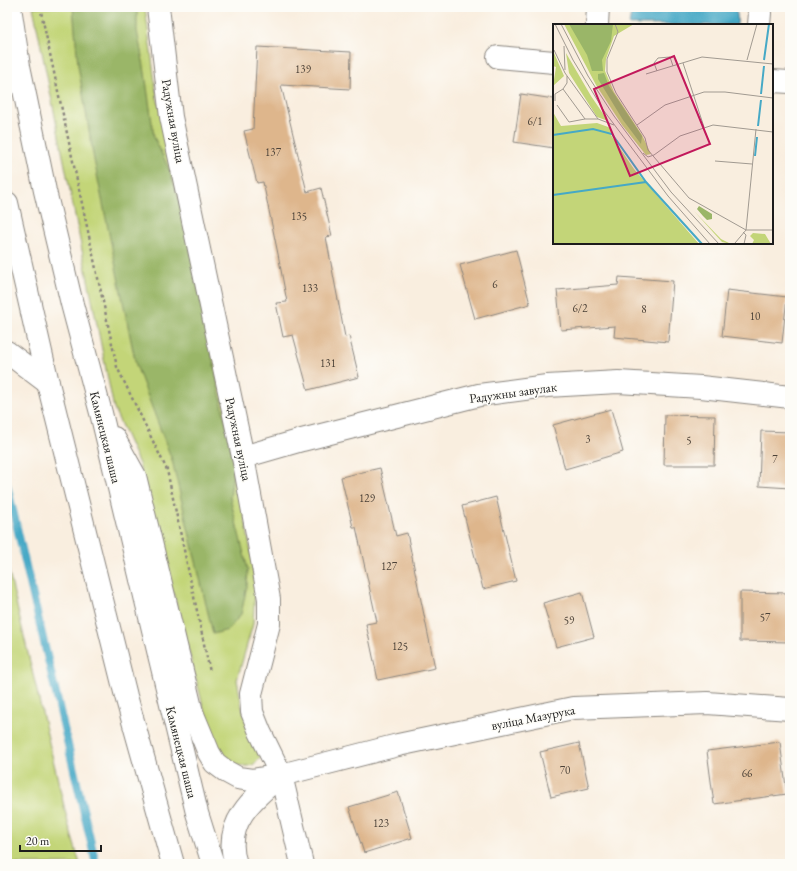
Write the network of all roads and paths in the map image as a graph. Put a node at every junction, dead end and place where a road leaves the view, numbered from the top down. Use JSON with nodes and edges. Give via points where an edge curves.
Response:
{"nodes":[{"id":1,"x":10,"y":7,"type":"edge"},
{"id":2,"x":40,"y":7,"type":"edge"},
{"id":3,"x":158,"y":7,"type":"edge"},
{"id":4,"x":598,"y":7,"type":"edge"},
{"id":5,"x":758,"y":7,"type":"edge"},
{"id":6,"x":597,"y":24,"type":"edge"},
{"id":7,"x":758,"y":24,"type":"edge"},
{"id":8,"x":498,"y":57,"type":"dead end"},
{"id":9,"x":553,"y":62,"type":"edge"},
{"id":10,"x":773,"y":81,"type":"edge"},
{"id":11,"x":790,"y":82,"type":"edge"},
{"id":12,"x":7,"y":203,"type":"edge"},
{"id":13,"x":7,"y":352,"type":"edge"},
{"id":14,"x":48,"y":383,"type":"junction"},
{"id":15,"x":790,"y":397,"type":"edge"},
{"id":16,"x":101,"y":413,"type":"junction"},
{"id":17,"x":243,"y":457,"type":"junction"},
{"id":18,"x":212,"y":679,"type":"dead end"},
{"id":19,"x":790,"y":709,"type":"edge"},
{"id":20,"x":281,"y":776,"type":"junction"},
{"id":21,"x":173,"y":864,"type":"edge"},
{"id":22,"x":213,"y":864,"type":"edge"},
{"id":23,"x":236,"y":864,"type":"edge"},
{"id":24,"x":302,"y":864,"type":"edge"}],
"edges":[{"from":1,"to":16,"type":"main road","name":"Камянецкая шаша","via":[[19,66],[45,191]]},
{"from":2,"to":18,"type":"path","via":[[117,367],[167,470]]},
{"from":3,"to":17,"type":"main road","name":"Радужная вуліца","via":[[171,117]]},
{"from":4,"to":6,"type":"main road"},
{"from":5,"to":7,"type":"main road"},
{"from":8,"to":9,"type":"main road"},
{"from":10,"to":11,"type":"main road"},
{"from":12,"to":14,"type":"main road"},
{"from":13,"to":14,"type":"main road"},
{"from":14,"to":21,"type":"main road","via":[[126,696]]},
{"from":15,"to":17,"type":"main road","name":"Радужны завулак","via":[[701,387],[618,382],[547,386],[479,395]]},
{"from":16,"to":20,"type":"main road","name":"вуліца Мазурука","via":[[135,476],[192,712],[209,753],[215,763],[238,778],[252,780]]},
{"from":16,"to":22,"type":"main road","name":"Камянецкая шаша","via":[[197,813]]},
{"from":17,"to":20,"type":"main road","name":"Радужная вуліца","via":[[269,599],[269,624],[251,694],[252,712]]},
{"from":19,"to":20,"type":"main road","name":"вуліца Мазурука","via":[[707,703],[573,708],[398,745]]},
{"from":20,"to":23,"type":"main road","via":[[250,801],[242,814],[233,844]]},
{"from":20,"to":24,"type":"main road","name":"Радужная вуліца"}]}
